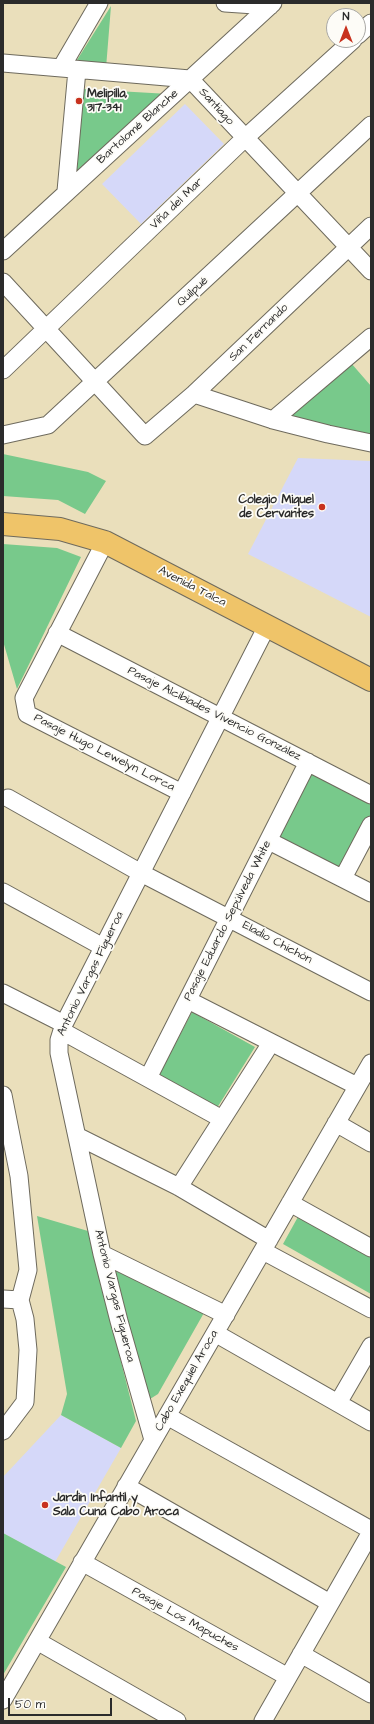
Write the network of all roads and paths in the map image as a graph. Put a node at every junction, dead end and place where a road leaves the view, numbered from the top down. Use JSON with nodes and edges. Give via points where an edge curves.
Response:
{"nodes":[{"id":1,"x":99,"y":3,"type":"edge"},
{"id":2,"x":224,"y":3,"type":"edge"},
{"id":3,"x":271,"y":5,"type":"edge"},
{"id":4,"x":344,"y":48,"type":"edge"},
{"id":5,"x":3,"y":63,"type":"edge"},
{"id":6,"x":69,"y":69,"type":"junction"},
{"id":7,"x":190,"y":79,"type":"junction"},
{"id":8,"x":371,"y":126,"type":"edge"},
{"id":9,"x":245,"y":138,"type":"junction"},
{"id":10,"x":66,"y":192,"type":"junction"},
{"id":11,"x":298,"y":194,"type":"junction"},
{"id":12,"x":371,"y":226,"type":"edge"},
{"id":13,"x":348,"y":247,"type":"junction"},
{"id":14,"x":3,"y":251,"type":"edge"},
{"id":15,"x":371,"y":271,"type":"edge"},
{"id":16,"x":3,"y":282,"type":"edge"},
{"id":17,"x":46,"y":330,"type":"junction"},
{"id":18,"x":371,"y":337,"type":"edge"},
{"id":19,"x":3,"y":370,"type":"edge"},
{"id":20,"x":95,"y":383,"type":"junction"},
{"id":21,"x":194,"y":394,"type":"junction"},
{"id":22,"x":273,"y":420,"type":"junction"},
{"id":23,"x":3,"y":435,"type":"edge"},
{"id":24,"x":371,"y":443,"type":"edge"},
{"id":25,"x":3,"y":524,"type":"edge"},
{"id":26,"x":105,"y":542,"type":"junction"},
{"id":27,"x":267,"y":626,"type":"junction"},
{"id":28,"x":57,"y":633,"type":"junction"},
{"id":29,"x":371,"y":680,"type":"edge"},
{"id":30,"x":220,"y":717,"type":"junction"},
{"id":31,"x":308,"y":762,"type":"junction"},
{"id":32,"x":182,"y":793,"type":"junction"},
{"id":33,"x":371,"y":795,"type":"edge"},
{"id":34,"x":8,"y":798,"type":"dead end"},
{"id":35,"x":371,"y":825,"type":"edge"},
{"id":36,"x":269,"y":841,"type":"junction"},
{"id":37,"x":141,"y":873,"type":"junction"},
{"id":38,"x":343,"y":878,"type":"junction"},
{"id":39,"x":3,"y":892,"type":"edge"},
{"id":40,"x":371,"y":893,"type":"edge"},
{"id":41,"x":229,"y":918,"type":"junction"},
{"id":42,"x":103,"y":947,"type":"junction"},
{"id":43,"x":371,"y":992,"type":"edge"},
{"id":44,"x":3,"y":993,"type":"edge"},
{"id":45,"x":188,"y":1000,"type":"junction"},
{"id":46,"x":63,"y":1027,"type":"junction"},
{"id":47,"x":271,"y":1043,"type":"junction"},
{"id":48,"x":371,"y":1063,"type":"edge"},
{"id":49,"x":148,"y":1078,"type":"junction"},
{"id":50,"x":357,"y":1086,"type":"junction"},
{"id":51,"x":3,"y":1095,"type":"edge"},
{"id":52,"x":222,"y":1120,"type":"junction"},
{"id":53,"x":336,"y":1123,"type":"junction"},
{"id":54,"x":77,"y":1136,"type":"junction"},
{"id":55,"x":371,"y":1142,"type":"edge"},
{"id":56,"x":178,"y":1187,"type":"junction"},
{"id":57,"x":290,"y":1203,"type":"junction"},
{"id":58,"x":266,"y":1245,"type":"junction"},
{"id":59,"x":371,"y":1248,"type":"edge"},
{"id":60,"x":102,"y":1254,"type":"junction"},
{"id":61,"x":11,"y":1300,"type":"edge"},
{"id":62,"x":371,"y":1309,"type":"edge"},
{"id":63,"x":226,"y":1315,"type":"junction"},
{"id":64,"x":215,"y":1333,"type":"junction"},
{"id":65,"x":371,"y":1346,"type":"edge"},
{"id":66,"x":338,"y":1403,"type":"junction"},
{"id":67,"x":167,"y":1416,"type":"junction"},
{"id":68,"x":371,"y":1422,"type":"edge"},
{"id":69,"x":3,"y":1431,"type":"edge"},
{"id":70,"x":153,"y":1440,"type":"junction"},
{"id":71,"x":126,"y":1486,"type":"junction"},
{"id":72,"x":371,"y":1531,"type":"edge"},
{"id":73,"x":82,"y":1562,"type":"junction"},
{"id":74,"x":330,"y":1603,"type":"junction"},
{"id":75,"x":37,"y":1641,"type":"junction"},
{"id":76,"x":301,"y":1654,"type":"junction"},
{"id":77,"x":288,"y":1678,"type":"junction"},
{"id":78,"x":371,"y":1694,"type":"edge"},
{"id":79,"x":3,"y":1700,"type":"edge"},
{"id":80,"x":177,"y":1721,"type":"edge"},
{"id":81,"x":263,"y":1721,"type":"edge"}],
"edges":[{"from":1,"to":6,"type":"street"},
{"from":2,"to":3,"type":"street"},
{"from":3,"to":7,"type":"street","name":"Bartolomé Blanche"},
{"from":4,"to":9,"type":"street","name":"Viña del Mar"},
{"from":5,"to":6,"type":"street","name":"Santiago"},
{"from":6,"to":7,"type":"street","name":"Santiago"},
{"from":6,"to":10,"type":"street"},
{"from":7,"to":9,"type":"street","name":"Santiago"},
{"from":7,"to":10,"type":"street","name":"Bartolomé Blanche"},
{"from":8,"to":11,"type":"street","name":"Quilpué"},
{"from":9,"to":11,"type":"street","name":"Santiago"},
{"from":9,"to":17,"type":"street","name":"Viña del Mar"},
{"from":10,"to":14,"type":"street","name":"Bartolomé Blanche"},
{"from":11,"to":13,"type":"street","name":"Santiago"},
{"from":11,"to":20,"type":"street","name":"Quilpué"},
{"from":12,"to":13,"type":"street","name":"San Fernando"},
{"from":13,"to":15,"type":"street","name":"Santiago"},
{"from":13,"to":21,"type":"street","name":"San Fernando"},
{"from":16,"to":17,"type":"street"},
{"from":17,"to":19,"type":"street","name":"Viña del Mar"},
{"from":17,"to":20,"type":"street"},
{"from":18,"to":22,"type":"street"},
{"from":20,"to":21,"type":"street","name":"San Fernando","via":[[145,436]]},
{"from":20,"to":23,"type":"street","name":"Quilpué","via":[[48,425]]},
{"from":21,"to":22,"type":"street"},
{"from":22,"to":24,"type":"street"},
{"from":25,"to":26,"type":"main road","name":"Avenida Talca","via":[[60,529]]},
{"from":26,"to":27,"type":"main road","name":"Avenida Talca"},
{"from":26,"to":28,"type":"street","name":"Pasaje Hugo Lewelyn Lorca"},
{"from":27,"to":29,"type":"main road","name":"Avenida Talca"},
{"from":27,"to":30,"type":"street","name":"Antonio Vargas Figueroa"},
{"from":28,"to":30,"type":"street","name":"Pasaje Alcibiades Vivencio González"},
{"from":28,"to":32,"type":"street","name":"Pasaje Hugo Lewelyn Lorca","via":[[24,698],[27,714]]},
{"from":30,"to":31,"type":"street","name":"Pasaje Alcibiades Vivencio González"},
{"from":30,"to":32,"type":"street","name":"Antonio Vargas Figueroa"},
{"from":31,"to":33,"type":"street","name":"Pasaje Alcibiades Vivencio González"},
{"from":31,"to":36,"type":"street","name":"Pasaje Eduardo Sepúlveda White"},
{"from":32,"to":37,"type":"street","name":"Antonio Vargas Figueroa"},
{"from":34,"to":37,"type":"street","name":"Eladio Chichón"},
{"from":35,"to":38,"type":"street"},
{"from":36,"to":38,"type":"street"},
{"from":36,"to":41,"type":"street","name":"Pasaje Eduardo Sepúlveda White"},
{"from":37,"to":41,"type":"street","name":"Eladio Chichón"},
{"from":37,"to":42,"type":"street","name":"Antonio Vargas Figueroa"},
{"from":38,"to":40,"type":"street"},
{"from":39,"to":42,"type":"street"},
{"from":41,"to":43,"type":"street","name":"Eladio Chichón"},
{"from":41,"to":45,"type":"street","name":"Pasaje Eduardo Sepúlveda White"},
{"from":42,"to":46,"type":"street","name":"Antonio Vargas Figueroa"},
{"from":44,"to":46,"type":"street"},
{"from":45,"to":47,"type":"street"},
{"from":45,"to":49,"type":"street","name":"Pasaje Eduardo Sepúlveda White"},
{"from":46,"to":49,"type":"street"},
{"from":46,"to":54,"type":"street","name":"Antonio Vargas Figueroa","via":[[59,1053]]},
{"from":47,"to":50,"type":"street"},
{"from":47,"to":52,"type":"street"},
{"from":48,"to":50,"type":"street","name":"Cabo Exequiel Aroca"},
{"from":49,"to":52,"type":"street"},
{"from":50,"to":53,"type":"street","name":"Cabo Exequiel Aroca"},
{"from":51,"to":61,"type":"street","via":[[19,1176],[28,1270]]},
{"from":52,"to":56,"type":"street"},
{"from":53,"to":55,"type":"street"},
{"from":53,"to":57,"type":"street","name":"Cabo Exequiel Aroca"},
{"from":54,"to":56,"type":"street"},
{"from":54,"to":60,"type":"street","name":"Antonio Vargas Figueroa"},
{"from":56,"to":58,"type":"street"},
{"from":57,"to":58,"type":"street","name":"Cabo Exequiel Aroca"},
{"from":57,"to":59,"type":"street"},
{"from":58,"to":62,"type":"street"},
{"from":58,"to":63,"type":"street","name":"Cabo Exequiel Aroca"},
{"from":60,"to":63,"type":"street"},
{"from":60,"to":70,"type":"street","name":"Antonio Vargas Figueroa"},
{"from":61,"to":69,"type":"street","via":[[25,1319],[28,1350],[25,1402]]},
{"from":63,"to":64,"type":"street","name":"Cabo Exequiel Aroca"},
{"from":64,"to":66,"type":"street"},
{"from":64,"to":67,"type":"street","name":"Cabo Exequiel Aroca"},
{"from":65,"to":66,"type":"street"},
{"from":66,"to":68,"type":"street"},
{"from":67,"to":70,"type":"street","name":"Cabo Exequiel Aroca"},
{"from":67,"to":72,"type":"street"},
{"from":70,"to":71,"type":"street","name":"Cabo Exequiel Aroca"},
{"from":71,"to":73,"type":"street","name":"Cabo Exequiel Aroca"},
{"from":71,"to":74,"type":"street"},
{"from":72,"to":74,"type":"street"},
{"from":73,"to":75,"type":"street","name":"Cabo Exequiel Aroca"},
{"from":73,"to":77,"type":"street","name":"Pasaje Los Mapuches"},
{"from":74,"to":76,"type":"street"},
{"from":75,"to":79,"type":"street","name":"Cabo Exequiel Aroca"},
{"from":75,"to":80,"type":"street"},
{"from":76,"to":77,"type":"street"},
{"from":76,"to":78,"type":"street"},
{"from":77,"to":81,"type":"street"}]}
